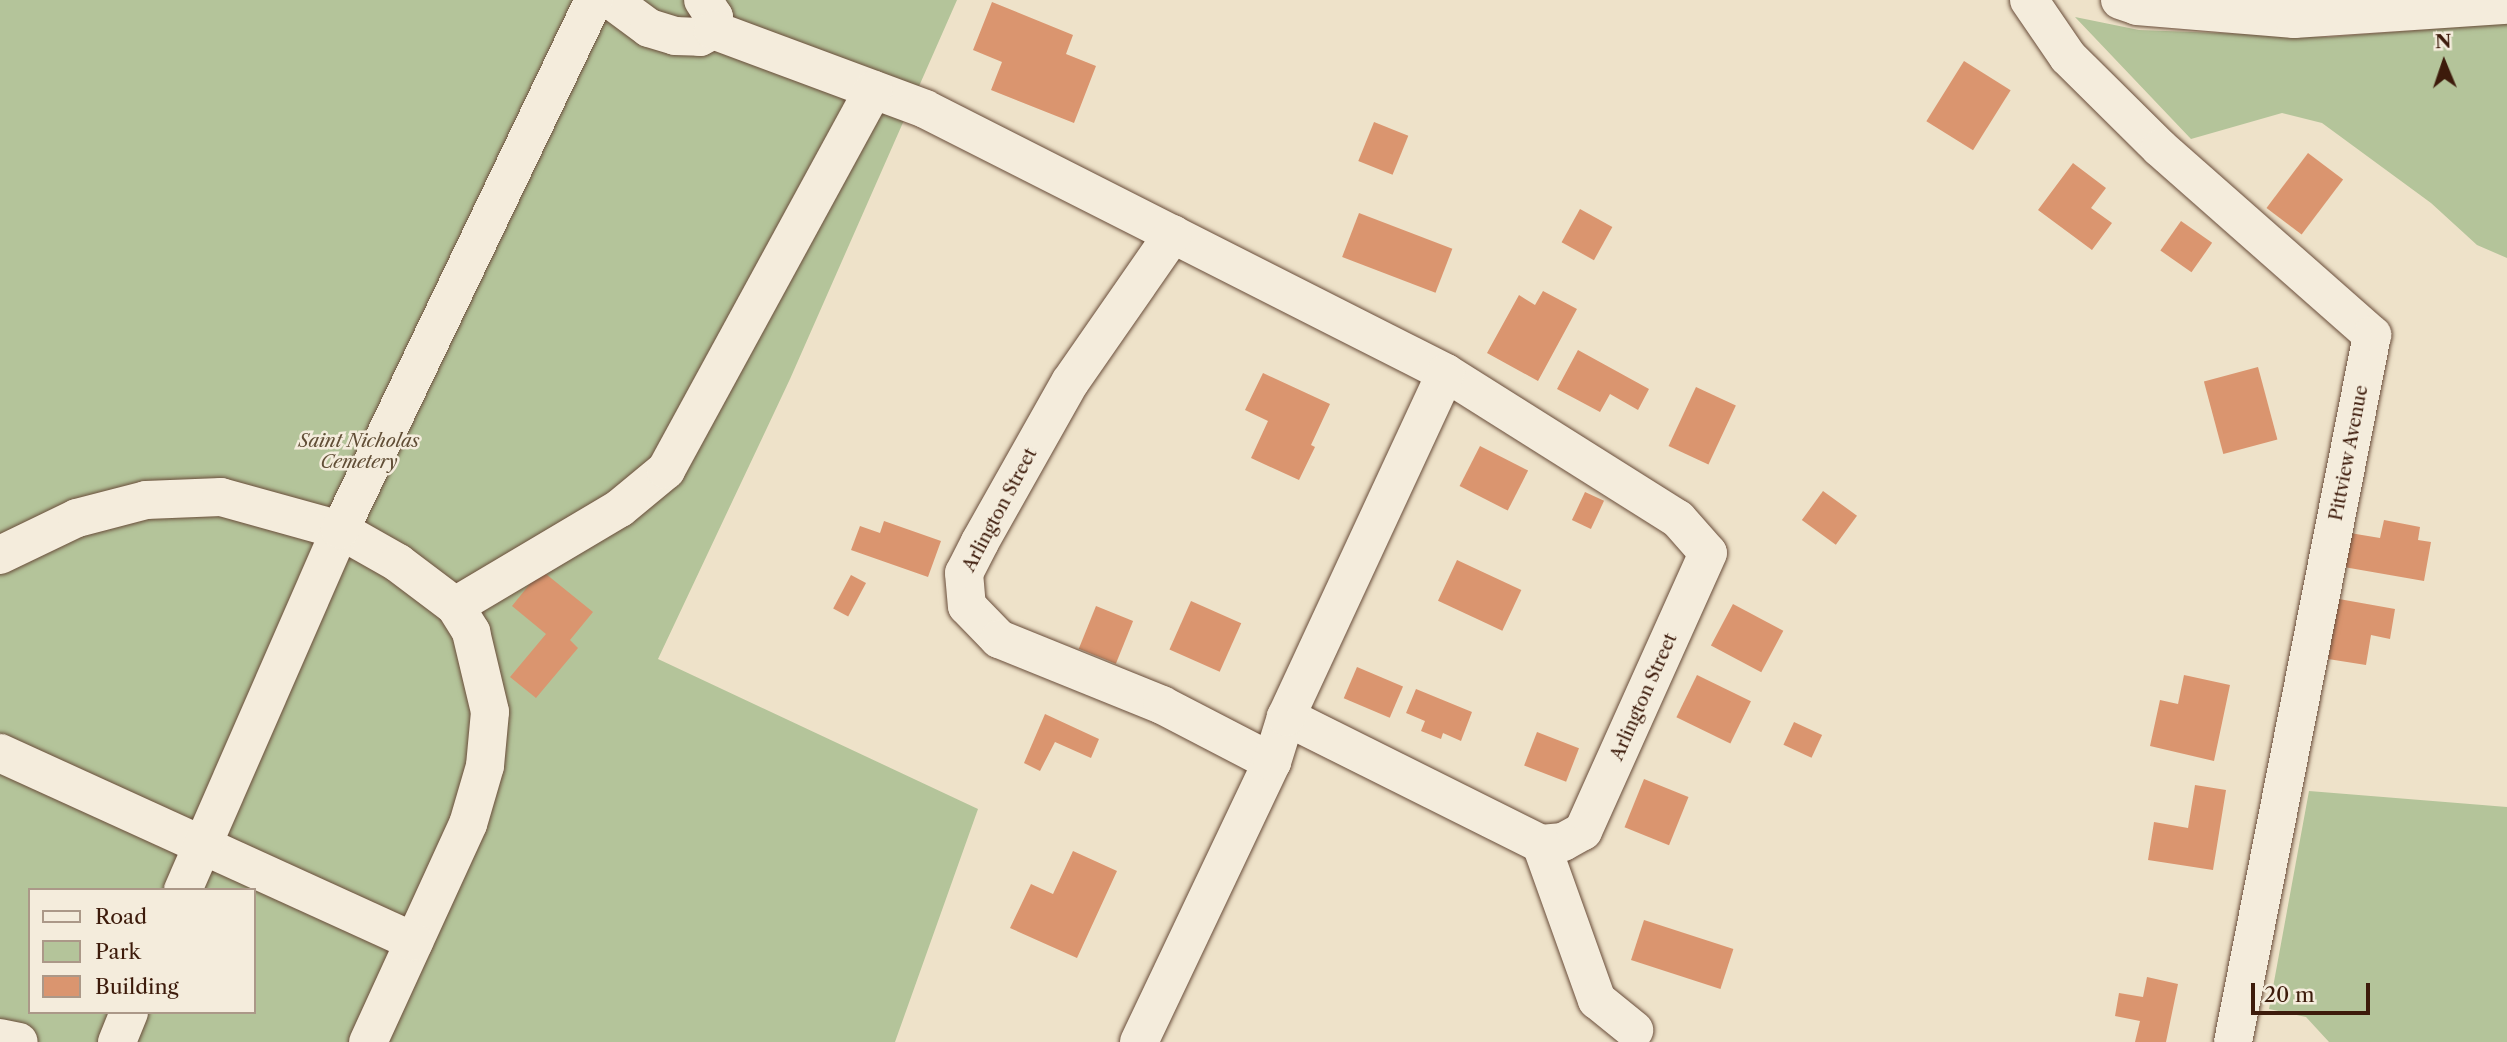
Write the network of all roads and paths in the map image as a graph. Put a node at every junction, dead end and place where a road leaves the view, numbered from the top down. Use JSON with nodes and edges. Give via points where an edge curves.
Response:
{"nodes":[{"id":1,"x":594,"y":0,"type":"edge"},
{"id":2,"x":611,"y":0,"type":"edge"},
{"id":3,"x":2029,"y":0,"type":"edge"},
{"id":4,"x":2120,"y":0,"type":"edge"},
{"id":5,"x":2507,"y":5,"type":"edge"},
{"id":6,"x":708,"y":15,"type":"edge"},
{"id":7,"x":873,"y":90,"type":"junction"},
{"id":8,"x":1173,"y":234,"type":"junction"},
{"id":9,"x":1447,"y":373,"type":"junction"},
{"id":10,"x":340,"y":530,"type":"junction"},
{"id":11,"x":0,"y":555,"type":"edge"},
{"id":12,"x":455,"y":606,"type":"junction"},
{"id":13,"x":1286,"y":717,"type":"junction"},
{"id":14,"x":0,"y":753,"type":"edge"},
{"id":15,"x":1272,"y":762,"type":"junction"},
{"id":16,"x":1541,"y":844,"type":"junction"},
{"id":17,"x":201,"y":847,"type":"junction"},
{"id":18,"x":184,"y":888,"type":"edge"},
{"id":19,"x":414,"y":942,"type":"junction"},
{"id":20,"x":129,"y":1014,"type":"edge"},
{"id":21,"x":1634,"y":1030,"type":"dead end"},
{"id":22,"x":1154,"y":1034,"type":"edge"},
{"id":23,"x":0,"y":1038,"type":"edge"},
{"id":24,"x":19,"y":1042,"type":"edge"},
{"id":25,"x":117,"y":1042,"type":"edge"},
{"id":26,"x":368,"y":1042,"type":"edge"},
{"id":27,"x":2233,"y":1042,"type":"edge"}],
"edges":[{"from":1,"to":10,"type":"street"},
{"from":2,"to":6,"type":"street","via":[[649,28],[675,36],[700,37]]},
{"from":3,"to":27,"type":"street","name":"Pittview Avenue","via":[[2068,57],[2160,148],[2372,335]]},
{"from":4,"to":5,"type":"street","via":[[2137,6],[2294,19]]},
{"from":6,"to":7,"type":"street","name":"Arlington Street"},
{"from":7,"to":8,"type":"street","name":"Arlington Street","via":[[925,109]]},
{"from":7,"to":12,"type":"street","via":[[666,470],[620,508]]},
{"from":8,"to":9,"type":"street","name":"Arlington Street"},
{"from":8,"to":15,"type":"street","name":"Arlington Street","via":[[1070,382],[979,542],[964,573],[967,606],[999,639],[1161,705]]},
{"from":9,"to":13,"type":"street"},
{"from":9,"to":16,"type":"street","name":"Arlington Street","via":[[1678,519],[1708,553],[1583,831],[1563,842]]},
{"from":10,"to":11,"type":"street","via":[[221,497],[146,500],[77,518]]},
{"from":10,"to":12,"type":"street","via":[[398,563]]},
{"from":10,"to":17,"type":"street"},
{"from":12,"to":19,"type":"street","via":[[471,632],[490,712],[485,766],[468,824]]},
{"from":13,"to":15,"type":"street"},
{"from":13,"to":16,"type":"street"},
{"from":14,"to":17,"type":"street"},
{"from":15,"to":22,"type":"street"},
{"from":16,"to":21,"type":"street","via":[[1597,1000]]},
{"from":17,"to":18,"type":"street"},
{"from":17,"to":19,"type":"street"},
{"from":19,"to":26,"type":"street"},
{"from":20,"to":25,"type":"street"},
{"from":23,"to":24,"type":"street"}]}
